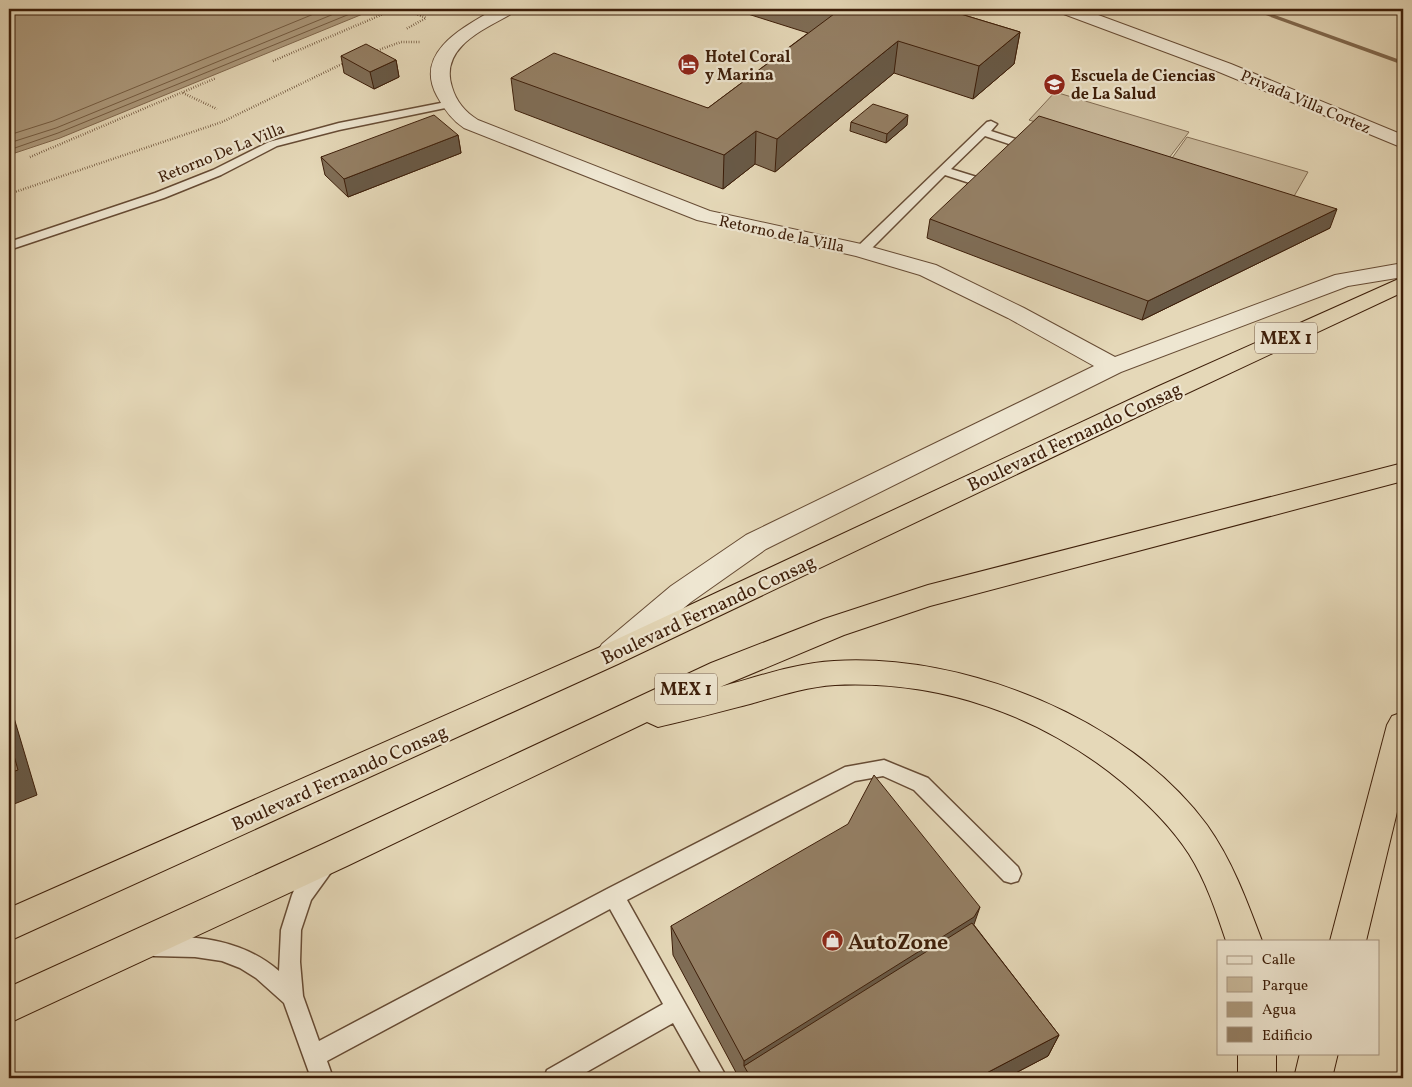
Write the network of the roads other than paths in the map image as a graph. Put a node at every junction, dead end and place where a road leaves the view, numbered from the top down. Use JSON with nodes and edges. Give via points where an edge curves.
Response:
{"nodes":[{"id":1,"x":507,"y":9,"type":"edge"},
{"id":2,"x":1068,"y":9,"type":"edge"},
{"id":3,"x":451,"y":104,"type":"junction"},
{"id":4,"x":1403,"y":142,"type":"edge"},
{"id":5,"x":1041,"y":151,"type":"edge"},
{"id":6,"x":944,"y":171,"type":"junction"},
{"id":7,"x":1002,"y":189,"type":"edge"},
{"id":8,"x":9,"y":246,"type":"edge"},
{"id":9,"x":861,"y":250,"type":"junction"},
{"id":10,"x":1403,"y":270,"type":"edge"},
{"id":11,"x":1403,"y":284,"type":"edge"},
{"id":12,"x":1113,"y":366,"type":"junction"},
{"id":13,"x":1402,"y":472,"type":"edge"},
{"id":14,"x":608,"y":656,"type":"junction"},
{"id":15,"x":610,"y":724,"type":"junction"},
{"id":16,"x":1403,"y":725,"type":"edge"},
{"id":17,"x":335,"y":855,"type":"junction"},
{"id":18,"x":1011,"y":874,"type":"dead end"},
{"id":19,"x":614,"y":896,"type":"junction"},
{"id":20,"x":9,"y":925,"type":"edge"},
{"id":21,"x":1244,"y":940,"type":"edge"},
{"id":22,"x":1348,"y":940,"type":"edge"},
{"id":23,"x":114,"y":957,"type":"junction"},
{"id":24,"x":292,"y":996,"type":"junction"},
{"id":25,"x":9,"y":1005,"type":"edge"},
{"id":26,"x":676,"y":1009,"type":"junction"},
{"id":27,"x":1256,"y":1054,"type":"edge"},
{"id":28,"x":1319,"y":1054,"type":"edge"},
{"id":29,"x":314,"y":1056,"type":"junction"},
{"id":30,"x":322,"y":1078,"type":"edge"},
{"id":31,"x":555,"y":1078,"type":"edge"},
{"id":32,"x":716,"y":1078,"type":"edge"},
{"id":33,"x":1257,"y":1078,"type":"edge"},
{"id":34,"x":1313,"y":1078,"type":"edge"}],
"edges":[{"from":1,"to":3,"type":"street","name":"Retorno de la Villa","via":[[456,41],[440,60],[439,80]]},
{"from":2,"to":4,"type":"street","name":"Privada Villa Cortez","via":[[1225,68]]},
{"from":3,"to":8,"type":"lane","name":"Retorno De La Villa","via":[[320,131],[273,145],[210,176],[80,224]]},
{"from":3,"to":9,"type":"street","name":"Retorno de la Villa","via":[[460,117],[472,124],[704,216]]},
{"from":5,"to":6,"type":"lane","via":[[987,128]]},
{"from":6,"to":7,"type":"lane"},
{"from":6,"to":9,"type":"lane"},
{"from":9,"to":12,"type":"street","name":"Retorno de la Villa","via":[[928,270]]},
{"from":10,"to":12,"type":"street","via":[[1342,280]]},
{"from":11,"to":14,"type":"highway","name":"Boulevard Fernando Consag","number":"MEX 1"},
{"from":12,"to":14,"type":"street","via":[[756,542],[681,594]]},
{"from":13,"to":15,"type":"highway","number":"MEX 1","via":[[928,596],[834,627]]},
{"from":14,"to":20,"type":"highway","name":"Boulevard Fernando Consag","number":"MEX 1"},
{"from":15,"to":17,"type":"highway","number":"MEX 1"},
{"from":15,"to":21,"type":"highway","via":[[688,708],[777,683],[834,673],[908,676],[948,682],[999,696],[1030,708],[1084,737],[1130,769],[1160,796],[1207,853],[1230,901]]},
{"from":16,"to":22,"type":"highway"},
{"from":17,"to":23,"type":"highway","number":"MEX 1"},
{"from":17,"to":24,"type":"lane","via":[[302,895],[291,930]]},
{"from":18,"to":19,"type":"lane","via":[[921,784],[884,768],[852,773]]},
{"from":19,"to":26,"type":"lane"},
{"from":19,"to":29,"type":"lane"},
{"from":23,"to":24,"type":"lane","via":[[152,946],[211,948],[236,955],[259,967]]},
{"from":23,"to":25,"type":"highway","number":"MEX 1"},
{"from":24,"to":29,"type":"lane"},
{"from":26,"to":31,"type":"lane"},
{"from":26,"to":32,"type":"lane"},
{"from":27,"to":33,"type":"highway"},
{"from":28,"to":34,"type":"highway"},
{"from":29,"to":30,"type":"lane"}]}
